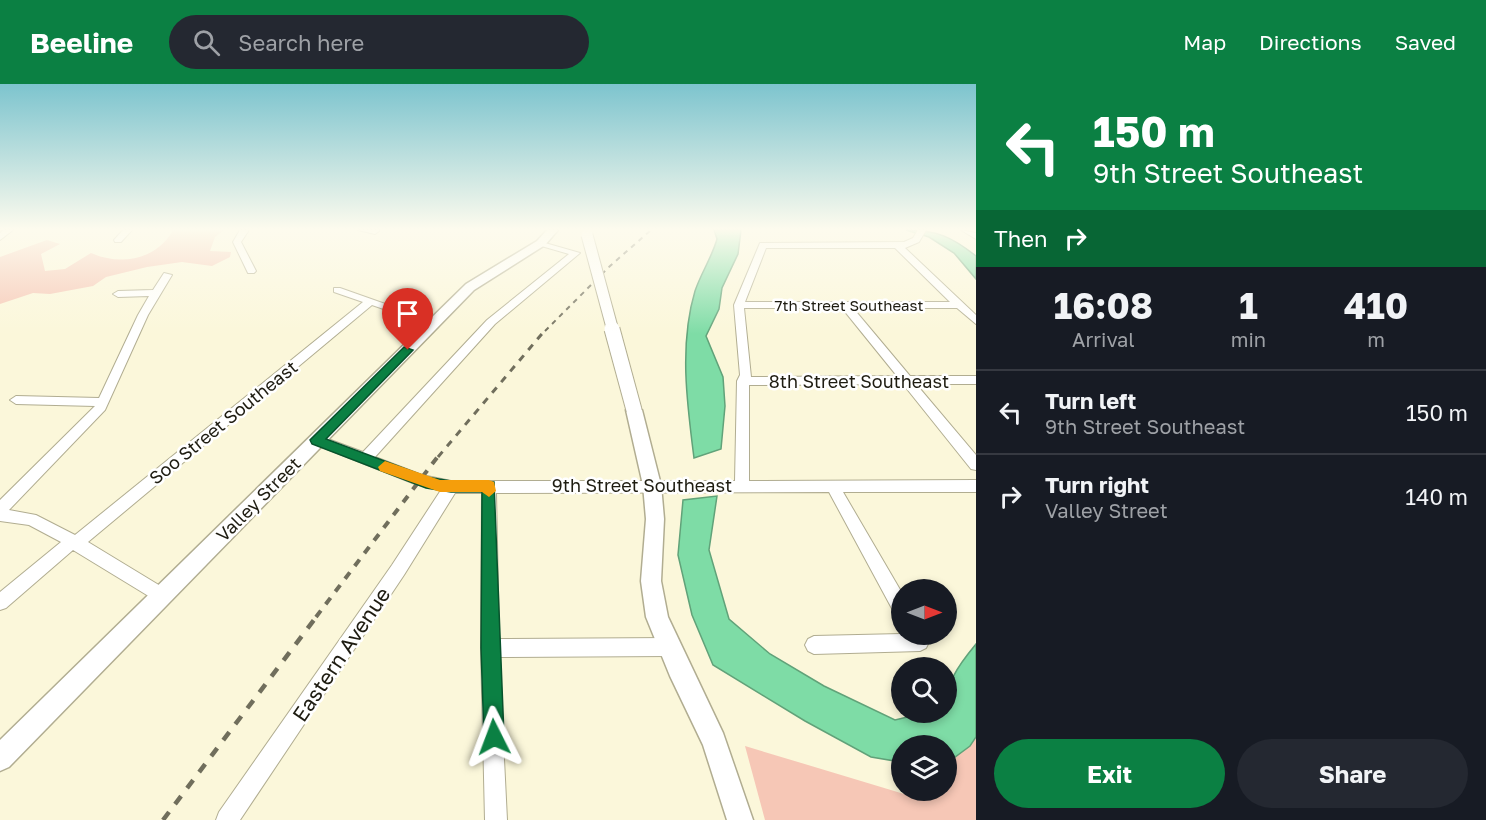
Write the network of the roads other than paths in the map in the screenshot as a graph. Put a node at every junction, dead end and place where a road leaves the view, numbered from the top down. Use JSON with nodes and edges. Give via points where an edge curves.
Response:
{"nodes":[{"id":1,"x":247,"y":264,"type":"edge"},
{"id":2,"x":504,"y":264,"type":"edge"},
{"id":3,"x":563,"y":264,"type":"edge"},
{"id":4,"x":595,"y":264,"type":"edge"},
{"id":5,"x":755,"y":264,"type":"edge"},
{"id":6,"x":917,"y":264,"type":"edge"},
{"id":7,"x":251,"y":271,"type":"dead end"},
{"id":8,"x":167,"y":275,"type":"dead end"},
{"id":9,"x":337,"y":290,"type":"dead end"},
{"id":10,"x":154,"y":293,"type":"junction"},
{"id":11,"x":118,"y":294,"type":"dead end"},
{"id":12,"x":370,"y":302,"type":"junction"},
{"id":13,"x":844,"y":304,"type":"junction"},
{"id":14,"x":739,"y":305,"type":"junction"},
{"id":15,"x":960,"y":305,"type":"junction"},
{"id":16,"x":976,"y":321,"type":"edge"},
{"id":17,"x":434,"y":323,"type":"junction"},
{"id":18,"x":976,"y":380,"type":"edge"},
{"id":19,"x":743,"y":381,"type":"junction"},
{"id":20,"x":906,"y":381,"type":"junction"},
{"id":21,"x":16,"y":400,"type":"dead end"},
{"id":22,"x":104,"y":402,"type":"junction"},
{"id":23,"x":317,"y":440,"type":"junction"},
{"id":24,"x":365,"y":459,"type":"junction"},
{"id":25,"x":976,"y":465,"type":"edge"},
{"id":26,"x":652,"y":485,"type":"junction"},
{"id":27,"x":742,"y":485,"type":"junction"},
{"id":28,"x":832,"y":485,"type":"junction"},
{"id":29,"x":489,"y":486,"type":"junction"},
{"id":30,"x":976,"y":486,"type":"edge"},
{"id":31,"x":451,"y":487,"type":"junction"},
{"id":32,"x":0,"y":510,"type":"edge"},
{"id":33,"x":0,"y":515,"type":"edge"},
{"id":34,"x":75,"y":542,"type":"junction"},
{"id":35,"x":891,"y":590,"type":"edge"},
{"id":36,"x":161,"y":595,"type":"junction"},
{"id":37,"x":0,"y":602,"type":"edge"},
{"id":38,"x":891,"y":640,"type":"edge"},
{"id":39,"x":814,"y":645,"type":"dead end"},
{"id":40,"x":669,"y":647,"type":"junction"},
{"id":41,"x":490,"y":648,"type":"junction"},
{"id":42,"x":0,"y":758,"type":"edge"},
{"id":43,"x":227,"y":820,"type":"edge"},
{"id":44,"x":496,"y":820,"type":"edge"},
{"id":45,"x":740,"y":820,"type":"edge"}],
"edges":[{"from":1,"to":7,"type":"street"},
{"from":2,"to":17,"type":"main road","name":"Valley Street","via":[[470,287]]},
{"from":3,"to":24,"type":"street","via":[[491,322]]},
{"from":4,"to":26,"type":"main road","bridge":true},
{"from":5,"to":14,"type":"street"},
{"from":6,"to":15,"type":"street"},
{"from":8,"to":10,"type":"street"},
{"from":9,"to":12,"type":"street"},
{"from":10,"to":11,"type":"street"},
{"from":10,"to":22,"type":"street"},
{"from":12,"to":17,"type":"street"},
{"from":12,"to":34,"type":"street","name":"Soo Street Southeast"},
{"from":13,"to":14,"type":"street","name":"7th Street Southeast"},
{"from":13,"to":15,"type":"street","name":"7th Street Southeast"},
{"from":13,"to":20,"type":"street"},
{"from":14,"to":19,"type":"street","via":[[746,375]]},
{"from":15,"to":16,"type":"street"},
{"from":17,"to":23,"type":"main road","name":"Valley Street"},
{"from":18,"to":20,"type":"street","name":"8th Street Southeast"},
{"from":19,"to":20,"type":"street","name":"8th Street Southeast"},
{"from":19,"to":27,"type":"street"},
{"from":20,"to":25,"type":"street"},
{"from":21,"to":22,"type":"street"},
{"from":22,"to":32,"type":"street"},
{"from":23,"to":24,"type":"street","name":"9th Street Southeast"},
{"from":23,"to":36,"type":"main road","name":"Valley Street"},
{"from":24,"to":31,"type":"street","name":"9th Street Southeast","via":[[426,483]]},
{"from":26,"to":27,"type":"street","name":"9th Street Southeast"},
{"from":26,"to":29,"type":"street","name":"9th Street Southeast"},
{"from":26,"to":40,"type":"main road","via":[[655,519],[651,581],[657,617]]},
{"from":27,"to":28,"type":"street","name":"9th Street Southeast"},
{"from":28,"to":30,"type":"street","name":"9th Street Southeast"},
{"from":28,"to":35,"type":"street"},
{"from":29,"to":31,"type":"street","name":"9th Street Southeast"},
{"from":29,"to":41,"type":"street"},
{"from":31,"to":43,"type":"street","name":"Eastern Avenue"},
{"from":33,"to":34,"type":"street","via":[[31,519]]},
{"from":34,"to":36,"type":"street"},
{"from":34,"to":37,"type":"street","name":"Soo Street Southeast"},
{"from":36,"to":42,"type":"main road","name":"Valley Street"},
{"from":38,"to":39,"type":"street"},
{"from":40,"to":41,"type":"street"},
{"from":40,"to":45,"type":"main road","via":[[714,742]]},
{"from":41,"to":44,"type":"street"}]}
